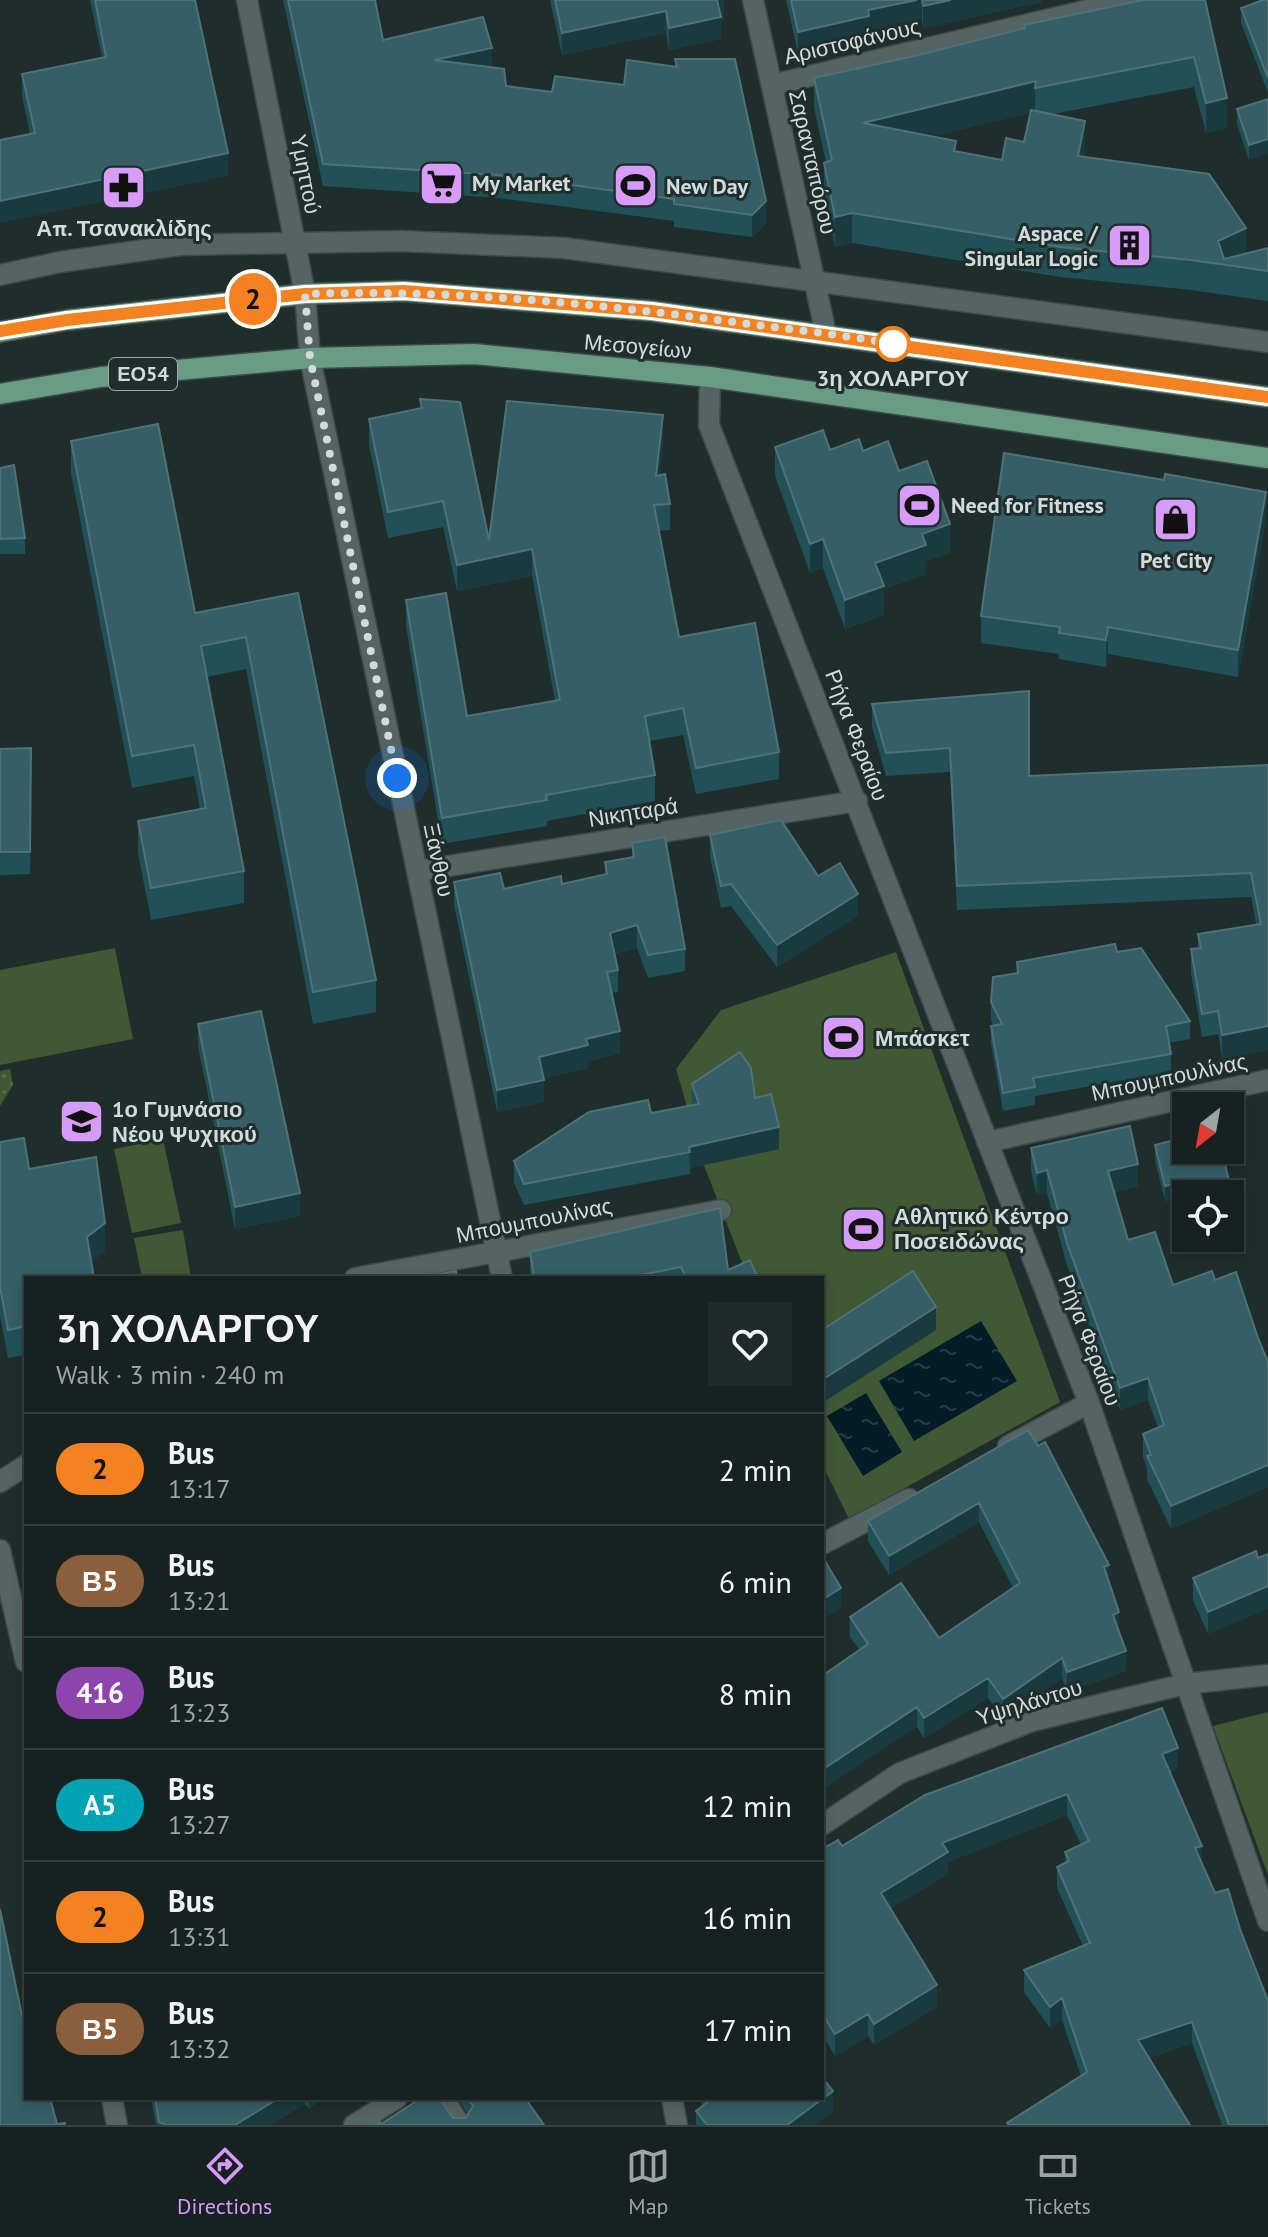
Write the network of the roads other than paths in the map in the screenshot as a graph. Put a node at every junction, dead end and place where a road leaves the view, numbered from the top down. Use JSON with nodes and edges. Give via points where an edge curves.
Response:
{"nodes":[{"id":1,"x":247,"y":0,"type":"edge"},
{"id":2,"x":753,"y":0,"type":"edge"},
{"id":3,"x":1130,"y":0,"type":"edge"},
{"id":4,"x":772,"y":85,"type":"junction"},
{"id":5,"x":295,"y":240,"type":"junction"},
{"id":6,"x":0,"y":275,"type":"edge"},
{"id":7,"x":815,"y":280,"type":"junction"},
{"id":8,"x":305,"y":294,"type":"junction"},
{"id":9,"x":0,"y":332,"type":"edge"},
{"id":10,"x":826,"y":334,"type":"junction"},
{"id":11,"x":1268,"y":342,"type":"edge"},
{"id":12,"x":310,"y":358,"type":"junction"},
{"id":13,"x":710,"y":377,"type":"junction"},
{"id":14,"x":0,"y":394,"type":"edge"},
{"id":15,"x":1268,"y":397,"type":"edge"},
{"id":16,"x":1268,"y":458,"type":"edge"},
{"id":17,"x":857,"y":801,"type":"junction"},
{"id":18,"x":417,"y":871,"type":"junction"},
{"id":19,"x":1268,"y":1080,"type":"edge"},
{"id":20,"x":987,"y":1142,"type":"junction"},
{"id":21,"x":721,"y":1210,"type":"edge"},
{"id":22,"x":496,"y":1252,"type":"junction"},
{"id":23,"x":366,"y":1276,"type":"edge"},
{"id":24,"x":502,"y":1276,"type":"edge"},
{"id":25,"x":1089,"y":1403,"type":"junction"},
{"id":26,"x":990,"y":1455,"type":"edge"},
{"id":27,"x":24,"y":1466,"type":"edge"},
{"id":28,"x":0,"y":1482,"type":"edge"},
{"id":29,"x":934,"y":1485,"type":"edge"},
{"id":30,"x":824,"y":1543,"type":"edge"},
{"id":31,"x":0,"y":1550,"type":"edge"},
{"id":32,"x":24,"y":1653,"type":"edge"},
{"id":33,"x":1268,"y":1675,"type":"edge"},
{"id":34,"x":1185,"y":1684,"type":"junction"},
{"id":35,"x":824,"y":1824,"type":"edge"},
{"id":36,"x":1268,"y":1921,"type":"edge"},
{"id":37,"x":112,"y":2100,"type":"edge"},
{"id":38,"x":394,"y":2100,"type":"edge"},
{"id":39,"x":444,"y":2100,"type":"edge"},
{"id":40,"x":672,"y":2100,"type":"edge"},
{"id":41,"x":117,"y":2125,"type":"edge"},
{"id":42,"x":354,"y":2125,"type":"edge"},
{"id":43,"x":460,"y":2125,"type":"edge"},
{"id":44,"x":677,"y":2125,"type":"edge"}],
"edges":[{"from":1,"to":5,"type":"street","name":"Υμηττού"},
{"from":2,"to":4,"type":"street","name":"Σαρανταπόρου"},
{"from":3,"to":4,"type":"street","name":"Αριστοφάνους"},
{"from":4,"to":7,"type":"street","name":"Σαρανταπόρου"},
{"from":5,"to":6,"type":"street","via":[[180,245]]},
{"from":5,"to":7,"type":"street","via":[[564,248]]},
{"from":5,"to":8,"type":"street","name":"Υμηττού"},
{"from":7,"to":10,"type":"street","name":"Σαρανταπόρου"},
{"from":7,"to":11,"type":"street"},
{"from":8,"to":9,"type":"main road","name":"Μεσογείων"},
{"from":8,"to":10,"type":"main road","name":"Μεσογείων","via":[[454,294],[652,311]]},
{"from":8,"to":12,"type":"street","name":"Υμηττού"},
{"from":10,"to":15,"type":"main road","name":"Μεσογείων"},
{"from":12,"to":13,"type":"main road","name":"Μεσογείων","number":"ΕΟ54","via":[[474,354]]},
{"from":12,"to":14,"type":"main road","name":"Μεσογείων","number":"ΕΟ54","via":[[101,377]]},
{"from":12,"to":18,"type":"street","name":"Ξάνθου"},
{"from":13,"to":16,"type":"main road","name":"Μεσογείων","number":"ΕΟ54"},
{"from":13,"to":17,"type":"street","name":"Ρήγα Φεραίου","via":[[709,425]]},
{"from":17,"to":18,"type":"street","name":"Νικηταρά"},
{"from":17,"to":20,"type":"street","name":"Ρήγα Φεραίου"},
{"from":18,"to":22,"type":"street","name":"Ξάνθου"},
{"from":19,"to":20,"type":"street","name":"Μπουμπουλίνας"},
{"from":20,"to":25,"type":"street","name":"Ρήγα Φεραίου"},
{"from":21,"to":22,"type":"street","name":"Μπουμπουλίνας"},
{"from":22,"to":23,"type":"street","name":"Μπουμπουλίνας"},
{"from":22,"to":24,"type":"street","name":"Ξάνθου"},
{"from":25,"to":26,"type":"street"},
{"from":25,"to":34,"type":"street","name":"Ρήγα Φεραίου"},
{"from":27,"to":28,"type":"street"},
{"from":29,"to":30,"type":"street"},
{"from":31,"to":32,"type":"street"},
{"from":33,"to":34,"type":"street","name":"Υψηλάντου"},
{"from":34,"to":35,"type":"street","name":"Υψηλάντου","via":[[1032,1721],[900,1773]]},
{"from":34,"to":36,"type":"street","name":"Ρήγα Φεραίου"},
{"from":37,"to":41,"type":"street"},
{"from":38,"to":42,"type":"street"},
{"from":39,"to":43,"type":"street"},
{"from":40,"to":44,"type":"street"}]}
